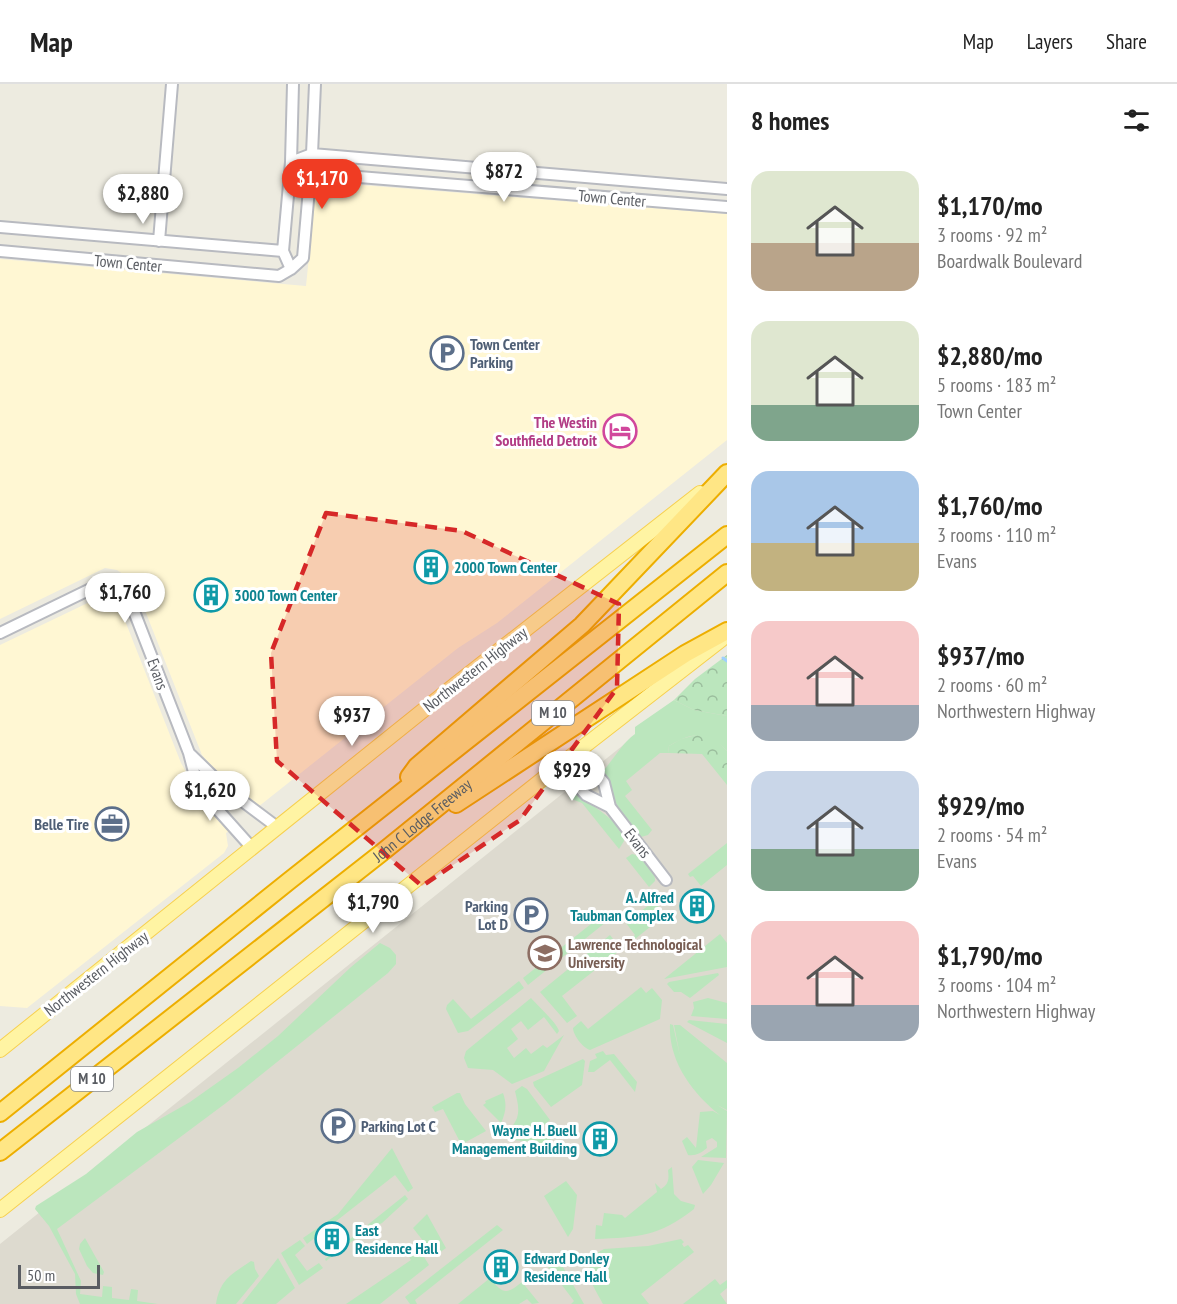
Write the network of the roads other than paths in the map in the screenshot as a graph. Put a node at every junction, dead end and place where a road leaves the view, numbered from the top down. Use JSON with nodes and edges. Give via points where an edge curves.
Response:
{"nodes":[{"id":1,"x":172,"y":84,"type":"edge"},
{"id":2,"x":293,"y":84,"type":"edge"},
{"id":3,"x":315,"y":84,"type":"edge"},
{"id":4,"x":312,"y":154,"type":"junction"},
{"id":5,"x":291,"y":162,"type":"junction"},
{"id":6,"x":310,"y":172,"type":"junction"},
{"id":7,"x":727,"y":189,"type":"edge"},
{"id":8,"x":727,"y":207,"type":"edge"},
{"id":9,"x":0,"y":226,"type":"edge"},
{"id":10,"x":159,"y":240,"type":"junction"},
{"id":11,"x":0,"y":251,"type":"edge"},
{"id":12,"x":284,"y":251,"type":"junction"},
{"id":13,"x":291,"y":269,"type":"junction"},
{"id":14,"x":727,"y":472,"type":"edge"},
{"id":15,"x":727,"y":535,"type":"edge"},
{"id":16,"x":727,"y":573,"type":"edge"},
{"id":17,"x":1,"y":631,"type":"edge"},
{"id":18,"x":727,"y":633,"type":"edge"},
{"id":19,"x":578,"y":751,"type":"junction"},
{"id":20,"x":189,"y":753,"type":"junction"},
{"id":21,"x":560,"y":766,"type":"junction"},
{"id":22,"x":392,"y":801,"type":"junction"},
{"id":23,"x":610,"y":807,"type":"junction"},
{"id":24,"x":277,"y":827,"type":"junction"},
{"id":25,"x":252,"y":848,"type":"junction"},
{"id":26,"x":380,"y":854,"type":"junction"},
{"id":27,"x":666,"y":880,"type":"dead end"},
{"id":28,"x":0,"y":1050,"type":"edge"},
{"id":29,"x":0,"y":1113,"type":"edge"},
{"id":30,"x":0,"y":1152,"type":"edge"},
{"id":31,"x":0,"y":1210,"type":"edge"}],
"edges":[{"from":1,"to":10,"type":"street"},
{"from":2,"to":5,"type":"street"},
{"from":3,"to":4,"type":"street"},
{"from":4,"to":5,"type":"street","name":"Town Center"},
{"from":4,"to":6,"type":"street"},
{"from":4,"to":7,"type":"street","name":"Town Center"},
{"from":5,"to":6,"type":"street","name":"Town Center"},
{"from":5,"to":12,"type":"street"},
{"from":6,"to":8,"type":"street","name":"Town Center"},
{"from":6,"to":13,"type":"street","via":[[303,258]]},
{"from":9,"to":10,"type":"street","name":"Town Center"},
{"from":10,"to":12,"type":"street","name":"Town Center"},
{"from":11,"to":13,"type":"street","name":"Town Center","via":[[279,276]]},
{"from":12,"to":13,"type":"street"},
{"from":14,"to":22,"type":"highway","via":[[582,625],[417,766]]},
{"from":14,"to":24,"type":"main road","name":"Northwestern Highway"},
{"from":15,"to":22,"type":"highway","name":"John C Lodge Freeway","number":"M 10"},
{"from":16,"to":26,"type":"highway","name":"John C Lodge Freeway","number":"M 10"},
{"from":17,"to":20,"type":"street","name":"Evans","via":[[107,582],[119,583],[129,594]]},
{"from":18,"to":19,"type":"main road"},
{"from":18,"to":26,"type":"highway","via":[[685,654]]},
{"from":19,"to":21,"type":"main road"},
{"from":19,"to":23,"type":"street","name":"Evans","via":[[604,783]]},
{"from":20,"to":24,"type":"street","name":"Evans","via":[[225,788]]},
{"from":20,"to":25,"type":"street","name":"Evans","via":[[201,786]]},
{"from":21,"to":23,"type":"street","name":"Evans","via":[[586,795]]},
{"from":21,"to":31,"type":"main road"},
{"from":22,"to":29,"type":"highway","name":"John C Lodge Freeway","number":"M 10"},
{"from":23,"to":27,"type":"street","name":"Evans"},
{"from":24,"to":25,"type":"main road","name":"Northwestern Highway"},
{"from":25,"to":28,"type":"main road","name":"Northwestern Highway"},
{"from":26,"to":30,"type":"highway","name":"John C Lodge Freeway","number":"M 10"}]}
